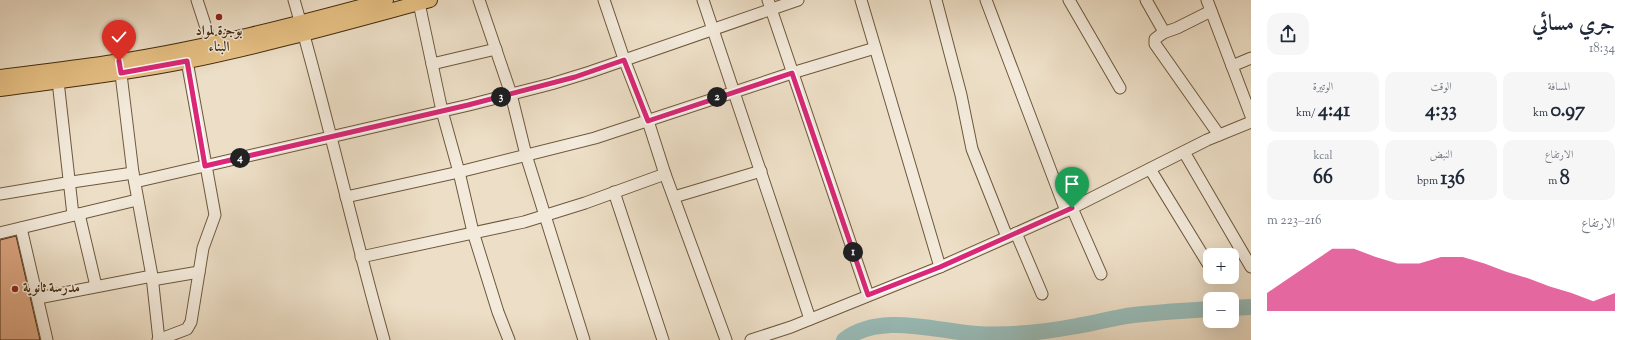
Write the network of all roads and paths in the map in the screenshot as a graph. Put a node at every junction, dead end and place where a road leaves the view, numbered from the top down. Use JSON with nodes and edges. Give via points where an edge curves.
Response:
{"nodes":[{"id":1,"x":197,"y":0,"type":"edge"},
{"id":2,"x":294,"y":0,"type":"edge"},
{"id":3,"x":386,"y":0,"type":"edge"},
{"id":4,"x":479,"y":0,"type":"edge"},
{"id":5,"x":604,"y":0,"type":"edge"},
{"id":6,"x":703,"y":0,"type":"edge"},
{"id":7,"x":798,"y":0,"type":"edge"},
{"id":8,"x":861,"y":0,"type":"edge"},
{"id":9,"x":936,"y":0,"type":"edge"},
{"id":10,"x":986,"y":0,"type":"edge"},
{"id":11,"x":1068,"y":0,"type":"edge"},
{"id":12,"x":1146,"y":0,"type":"edge"},
{"id":13,"x":1207,"y":0,"type":"edge"},
{"id":14,"x":425,"y":2,"type":"edge"},
{"id":15,"x":769,"y":4,"type":"edge"},
{"id":16,"x":1211,"y":11,"type":"junction"},
{"id":17,"x":714,"y":28,"type":"junction"},
{"id":18,"x":302,"y":29,"type":"junction"},
{"id":19,"x":1163,"y":33,"type":"junction"},
{"id":20,"x":211,"y":43,"type":"junction"},
{"id":21,"x":875,"y":48,"type":"junction"},
{"id":22,"x":496,"y":49,"type":"junction"},
{"id":23,"x":1251,"y":58,"type":"edge"},
{"id":24,"x":624,"y":60,"type":"junction"},
{"id":25,"x":187,"y":61,"type":"junction"},
{"id":26,"x":432,"y":64,"type":"junction"},
{"id":27,"x":1232,"y":66,"type":"junction"},
{"id":28,"x":120,"y":67,"type":"junction"},
{"id":29,"x":792,"y":73,"type":"junction"},
{"id":30,"x":0,"y":77,"type":"edge"},
{"id":31,"x":58,"y":81,"type":"junction"},
{"id":32,"x":1120,"y":88,"type":"dead end"},
{"id":33,"x":0,"y":89,"type":"edge"},
{"id":34,"x":734,"y":92,"type":"junction"},
{"id":35,"x":511,"y":94,"type":"junction"},
{"id":36,"x":442,"y":111,"type":"junction"},
{"id":37,"x":1251,"y":116,"type":"edge"},
{"id":38,"x":648,"y":121,"type":"junction"},
{"id":39,"x":1251,"y":122,"type":"edge"},
{"id":40,"x":1219,"y":135,"type":"junction"},
{"id":41,"x":332,"y":136,"type":"junction"},
{"id":42,"x":1184,"y":152,"type":"junction"},
{"id":43,"x":526,"y":155,"type":"junction"},
{"id":44,"x":205,"y":166,"type":"junction"},
{"id":45,"x":1150,"y":169,"type":"junction"},
{"id":46,"x":761,"y":171,"type":"junction"},
{"id":47,"x":459,"y":172,"type":"junction"},
{"id":48,"x":665,"y":174,"type":"junction"},
{"id":49,"x":134,"y":178,"type":"junction"},
{"id":50,"x":69,"y":182,"type":"junction"},
{"id":51,"x":614,"y":192,"type":"junction"},
{"id":52,"x":0,"y":194,"type":"edge"},
{"id":53,"x":346,"y":197,"type":"junction"},
{"id":54,"x":674,"y":198,"type":"junction"},
{"id":55,"x":138,"y":200,"type":"junction"},
{"id":56,"x":1069,"y":210,"type":"junction"},
{"id":57,"x":76,"y":215,"type":"junction"},
{"id":58,"x":545,"y":215,"type":"junction"},
{"id":59,"x":21,"y":228,"type":"junction"},
{"id":60,"x":473,"y":232,"type":"junction"},
{"id":61,"x":0,"y":233,"type":"edge"},
{"id":62,"x":1011,"y":235,"type":"junction"},
{"id":63,"x":1203,"y":256,"type":"edge"},
{"id":64,"x":361,"y":257,"type":"junction"},
{"id":65,"x":940,"y":267,"type":"junction"},
{"id":66,"x":1251,"y":267,"type":"edge"},
{"id":67,"x":199,"y":272,"type":"junction"},
{"id":68,"x":1101,"y":274,"type":"dead end"},
{"id":69,"x":152,"y":278,"type":"junction"},
{"id":70,"x":96,"y":286,"type":"junction"},
{"id":71,"x":1042,"y":294,"type":"dead end"},
{"id":72,"x":868,"y":295,"type":"junction"},
{"id":73,"x":38,"y":298,"type":"junction"},
{"id":74,"x":810,"y":319,"type":"junction"},
{"id":75,"x":47,"y":340,"type":"edge"},
{"id":76,"x":159,"y":340,"type":"edge"},
{"id":77,"x":384,"y":340,"type":"edge"},
{"id":78,"x":509,"y":340,"type":"edge"},
{"id":79,"x":584,"y":340,"type":"edge"},
{"id":80,"x":663,"y":340,"type":"edge"},
{"id":81,"x":726,"y":340,"type":"edge"},
{"id":82,"x":751,"y":340,"type":"edge"}],
"edges":[{"from":1,"to":20,"type":"street"},
{"from":2,"to":18,"type":"street"},
{"from":3,"to":18,"type":"main road"},
{"from":4,"to":22,"type":"street"},
{"from":5,"to":24,"type":"street"},
{"from":6,"to":17,"type":"street"},
{"from":7,"to":15,"type":"street"},
{"from":8,"to":21,"type":"street"},
{"from":9,"to":62,"type":"street","via":[[972,149]]},
{"from":10,"to":56,"type":"street"},
{"from":11,"to":32,"type":"street"},
{"from":12,"to":19,"type":"street"},
{"from":13,"to":16,"type":"street"},
{"from":14,"to":18,"type":"main road"},
{"from":14,"to":26,"type":"street"},
{"from":15,"to":17,"type":"street"},
{"from":15,"to":29,"type":"street"},
{"from":16,"to":19,"type":"street"},
{"from":16,"to":27,"type":"street"},
{"from":17,"to":24,"type":"street"},
{"from":17,"to":34,"type":"street"},
{"from":18,"to":20,"type":"main road"},
{"from":18,"to":25,"type":"main road"},
{"from":18,"to":41,"type":"street"},
{"from":19,"to":40,"type":"street","via":[[1156,37],[1154,44]]},
{"from":20,"to":28,"type":"main road"},
{"from":21,"to":29,"type":"street"},
{"from":21,"to":65,"type":"street"},
{"from":22,"to":26,"type":"street"},
{"from":22,"to":35,"type":"street"},
{"from":23,"to":27,"type":"street"},
{"from":24,"to":35,"type":"street","via":[[575,77]]},
{"from":24,"to":38,"type":"street"},
{"from":25,"to":28,"type":"main road"},
{"from":25,"to":44,"type":"street"},
{"from":26,"to":36,"type":"street"},
{"from":27,"to":37,"type":"street"},
{"from":28,"to":30,"type":"main road"},
{"from":28,"to":31,"type":"main road"},
{"from":28,"to":49,"type":"street"},
{"from":29,"to":34,"type":"street"},
{"from":29,"to":72,"type":"street"},
{"from":31,"to":33,"type":"main road"},
{"from":31,"to":50,"type":"street"},
{"from":34,"to":38,"type":"street"},
{"from":34,"to":46,"type":"street"},
{"from":35,"to":36,"type":"street"},
{"from":35,"to":43,"type":"street"},
{"from":36,"to":41,"type":"street"},
{"from":36,"to":47,"type":"street"},
{"from":38,"to":43,"type":"street","via":[[595,138]]},
{"from":38,"to":48,"type":"street"},
{"from":39,"to":40,"type":"street"},
{"from":40,"to":42,"type":"street"},
{"from":41,"to":44,"type":"street"},
{"from":41,"to":53,"type":"street"},
{"from":42,"to":45,"type":"street"},
{"from":42,"to":66,"type":"street"},
{"from":43,"to":47,"type":"street"},
{"from":43,"to":58,"type":"street"},
{"from":44,"to":49,"type":"street"},
{"from":44,"to":67,"type":"street","via":[[215,215],[205,241]]},
{"from":45,"to":56,"type":"street"},
{"from":45,"to":63,"type":"street"},
{"from":46,"to":54,"type":"street"},
{"from":46,"to":74,"type":"street"},
{"from":47,"to":53,"type":"street"},
{"from":47,"to":60,"type":"street"},
{"from":48,"to":51,"type":"street"},
{"from":48,"to":54,"type":"street"},
{"from":49,"to":50,"type":"street"},
{"from":49,"to":55,"type":"street"},
{"from":50,"to":52,"type":"street"},
{"from":50,"to":57,"type":"street"},
{"from":51,"to":58,"type":"street"},
{"from":51,"to":80,"type":"street"},
{"from":53,"to":64,"type":"street"},
{"from":54,"to":81,"type":"street"},
{"from":55,"to":57,"type":"street"},
{"from":55,"to":69,"type":"street"},
{"from":56,"to":62,"type":"street"},
{"from":56,"to":68,"type":"street"},
{"from":57,"to":59,"type":"street"},
{"from":57,"to":70,"type":"street"},
{"from":58,"to":60,"type":"street"},
{"from":58,"to":79,"type":"street"},
{"from":59,"to":61,"type":"street"},
{"from":59,"to":73,"type":"street"},
{"from":60,"to":64,"type":"street"},
{"from":60,"to":78,"type":"street"},
{"from":62,"to":65,"type":"street"},
{"from":62,"to":71,"type":"street"},
{"from":64,"to":77,"type":"street"},
{"from":65,"to":72,"type":"street"},
{"from":67,"to":69,"type":"street"},
{"from":67,"to":76,"type":"street","via":[[189,326]]},
{"from":69,"to":70,"type":"street"},
{"from":69,"to":76,"type":"street"},
{"from":70,"to":73,"type":"street"},
{"from":72,"to":74,"type":"street"},
{"from":73,"to":75,"type":"street"},
{"from":74,"to":82,"type":"street"}]}
